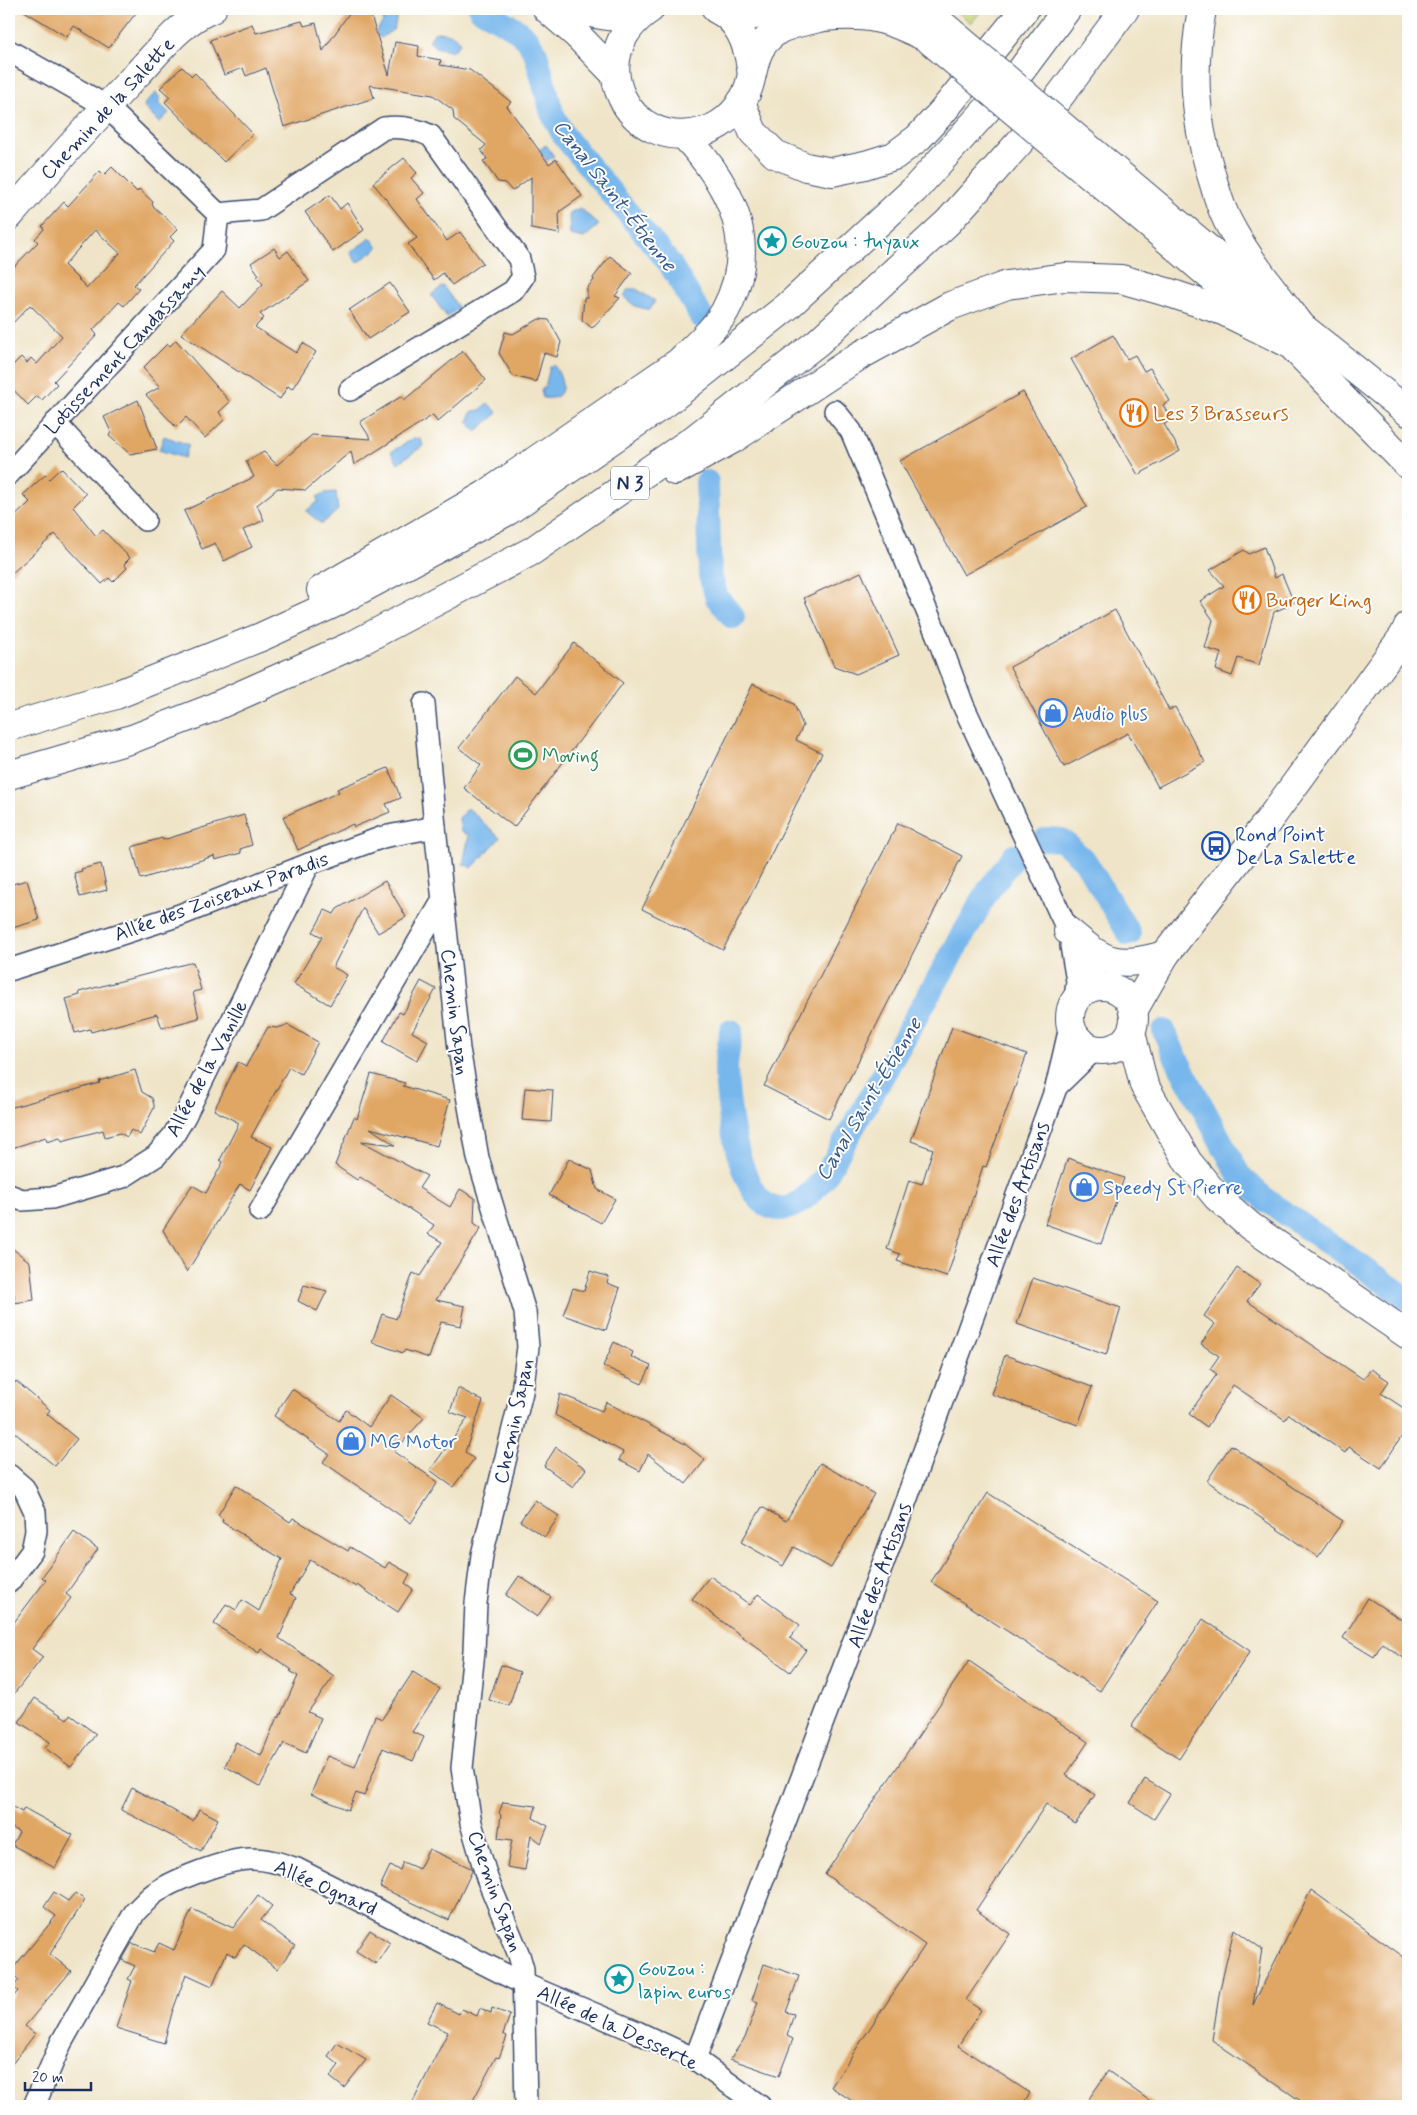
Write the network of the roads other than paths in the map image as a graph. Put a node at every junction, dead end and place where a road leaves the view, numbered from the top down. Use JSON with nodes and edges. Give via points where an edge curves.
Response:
{"nodes":[{"id":1,"x":212,"y":9,"type":"edge"},
{"id":2,"x":547,"y":9,"type":"edge"},
{"id":3,"x":566,"y":9,"type":"edge"},
{"id":4,"x":776,"y":9,"type":"edge"},
{"id":5,"x":913,"y":9,"type":"edge"},
{"id":6,"x":1025,"y":9,"type":"edge"},
{"id":7,"x":1067,"y":9,"type":"edge"},
{"id":8,"x":1125,"y":9,"type":"edge"},
{"id":9,"x":1202,"y":9,"type":"edge"},
{"id":10,"x":718,"y":10,"type":"edge"},
{"id":11,"x":643,"y":14,"type":"edge"},
{"id":12,"x":9,"y":51,"type":"edge"},
{"id":13,"x":751,"y":69,"type":"junction"},
{"id":14,"x":615,"y":74,"type":"junction"},
{"id":15,"x":742,"y":102,"type":"junction"},
{"id":16,"x":106,"y":106,"type":"junction"},
{"id":17,"x":684,"y":136,"type":"junction"},
{"id":18,"x":218,"y":214,"type":"junction"},
{"id":19,"x":9,"y":216,"type":"edge"},
{"id":20,"x":1182,"y":239,"type":"junction"},
{"id":21,"x":1296,"y":336,"type":"junction"},
{"id":22,"x":350,"y":390,"type":"dead end"},
{"id":23,"x":835,"y":411,"type":"dead end"},
{"id":24,"x":1408,"y":412,"type":"edge"},
{"id":25,"x":55,"y":423,"type":"junction"},
{"id":26,"x":1408,"y":465,"type":"edge"},
{"id":27,"x":9,"y":474,"type":"edge"},
{"id":28,"x":144,"y":520,"type":"dead end"},
{"id":29,"x":532,"y":551,"type":"junction"},
{"id":30,"x":1407,"y":631,"type":"edge"},
{"id":31,"x":190,"y":667,"type":"junction"},
{"id":32,"x":424,"y":704,"type":"dead end"},
{"id":33,"x":9,"y":727,"type":"edge"},
{"id":34,"x":9,"y":775,"type":"edge"},
{"id":35,"x":435,"y":827,"type":"junction"},
{"id":36,"x":309,"y":864,"type":"junction"},
{"id":37,"x":442,"y":900,"type":"junction"},
{"id":38,"x":1068,"y":931,"type":"junction"},
{"id":39,"x":1165,"y":954,"type":"junction"},
{"id":40,"x":9,"y":970,"type":"edge"},
{"id":41,"x":1107,"y":987,"type":"junction"},
{"id":42,"x":1075,"y":1000,"type":"junction"},
{"id":43,"x":1132,"y":1022,"type":"junction"},
{"id":44,"x":1070,"y":1027,"type":"junction"},
{"id":45,"x":1098,"y":1050,"type":"junction"},
{"id":46,"x":1144,"y":1085,"type":"junction"},
{"id":47,"x":1056,"y":1088,"type":"junction"},
{"id":48,"x":9,"y":1195,"type":"edge"},
{"id":49,"x":260,"y":1211,"type":"dead end"},
{"id":50,"x":1408,"y":1335,"type":"edge"},
{"id":51,"x":9,"y":1475,"type":"edge"},
{"id":52,"x":9,"y":1582,"type":"edge"},
{"id":53,"x":524,"y":1984,"type":"junction"},
{"id":54,"x":695,"y":2059,"type":"junction"},
{"id":55,"x":34,"y":2106,"type":"edge"},
{"id":56,"x":526,"y":2106,"type":"edge"},
{"id":57,"x":760,"y":2106,"type":"edge"}],
"edges":[{"from":1,"to":16,"type":"main road","name":"Chemin de la Salette","via":[[198,14],[180,29]]},
{"from":2,"to":14,"type":"main road"},
{"from":3,"to":11,"type":"main road","via":[[607,16]]},
{"from":4,"to":10,"type":"main road","via":[[751,16]]},
{"from":5,"to":20,"type":"main road","bridge":true,"via":[[938,21]]},
{"from":6,"to":15,"type":"main road","via":[[943,112],[918,138],[894,156],[832,172],[806,167],[775,154],[753,132]]},
{"from":7,"to":31,"type":"main road","number":"N 3","via":[[1017,76],[914,190],[788,306],[667,402],[508,511],[334,603]]},
{"from":8,"to":29,"type":"main road","number":"N 3","via":[[1053,105],[948,222],[818,342],[694,439]]},
{"from":9,"to":21,"type":"main road","via":[[1194,83],[1197,117],[1220,207]]},
{"from":10,"to":13,"type":"main road","via":[[737,26],[748,46]]},
{"from":11,"to":14,"type":"main road","via":[[623,34],[616,54]]},
{"from":12,"to":16,"type":"street"},
{"from":13,"to":15,"type":"main road"},
{"from":13,"to":20,"type":"main road","bridge":true,"via":[[761,45],[778,30],[824,17],[850,15],[879,18],[901,25],[927,38]]},
{"from":14,"to":17,"type":"main road","via":[[620,94],[645,125],[664,133]]},
{"from":15,"to":17,"type":"main road","via":[[726,120],[707,131]]},
{"from":16,"to":18,"type":"street"},
{"from":16,"to":19,"type":"main road","name":"Chemin de la Salette"},
{"from":17,"to":31,"type":"main road","via":[[706,159],[724,186],[739,234],[741,262],[735,286],[724,311],[706,335],[679,362],[485,495]]},
{"from":18,"to":22,"type":"street","via":[[261,210],[384,128],[399,126],[431,136],[519,259],[523,277],[513,291]]},
{"from":18,"to":25,"type":"street","name":"Lotissement Candassamy","via":[[214,250]]},
{"from":20,"to":21,"type":"main road"},
{"from":21,"to":24,"type":"main road"},
{"from":21,"to":26,"type":"main road"},
{"from":21,"to":29,"type":"main road","via":[[1121,279],[1065,277],[1007,285],[950,306],[859,356],[733,439]]},
{"from":23,"to":38,"type":"street","via":[[852,431],[963,705]]},
{"from":25,"to":27,"type":"street","name":"Lotissement Candassamy"},
{"from":25,"to":28,"type":"street"},
{"from":29,"to":34,"type":"main road","number":"N 3","via":[[280,680],[132,738]]},
{"from":30,"to":39,"type":"main road","via":[[1269,820]]},
{"from":31,"to":33,"type":"main road","number":"N 3","via":[[116,695]]},
{"from":32,"to":35,"type":"street","name":"Chemin Sapan"},
{"from":35,"to":36,"type":"street","name":"Allée des Zoiseaux Paradis","via":[[383,838]]},
{"from":35,"to":37,"type":"street","name":"Chemin Sapan"},
{"from":36,"to":40,"type":"street","name":"Allée des Zoiseaux Paradis","via":[[180,915]]},
{"from":36,"to":48,"type":"street","name":"Allée de la Vanille","via":[[185,1116],[156,1156],[123,1177],[52,1198],[22,1200]]},
{"from":37,"to":49,"type":"street"},
{"from":37,"to":53,"type":"street","name":"Chemin Sapan","via":[[459,1049],[478,1158],[525,1312],[528,1347],[522,1392],[482,1555],[462,1768],[465,1796],[487,1878],[519,1955]]},
{"from":38,"to":39,"type":"main road","via":[[1103,957],[1120,963]]},
{"from":38,"to":41,"type":"street"},
{"from":38,"to":42,"type":"street","via":[[1075,966]]},
{"from":39,"to":41,"type":"main road"},
{"from":39,"to":43,"type":"main road"},
{"from":41,"to":42,"type":"main road","via":[[1091,988]]},
{"from":41,"to":43,"type":"main road","via":[[1123,994],[1129,1002]]},
{"from":42,"to":44,"type":"main road"},
{"from":43,"to":45,"type":"main road","via":[[1119,1045]]},
{"from":43,"to":46,"type":"main road"},
{"from":44,"to":45,"type":"main road","via":[[1079,1041]]},
{"from":44,"to":47,"type":"street","name":"Allée des Artisans"},
{"from":45,"to":46,"type":"main road"},
{"from":45,"to":47,"type":"street","name":"Allée des Artisans"},
{"from":46,"to":50,"type":"main road","via":[[1188,1162],[1217,1196],[1250,1226]]},
{"from":47,"to":54,"type":"street","name":"Allée des Artisans","via":[[884,1561]]},
{"from":51,"to":52,"type":"street","via":[[24,1488],[35,1512],[36,1531],[32,1551]]},
{"from":53,"to":54,"type":"street","name":"Allée de la Desserte"},
{"from":53,"to":55,"type":"street","name":"Allée Ognard","via":[[297,1869],[273,1861],[250,1859],[231,1862],[170,1884],[152,1895],[135,1912],[61,2043]]},
{"from":53,"to":56,"type":"street","name":"Chemin Sapan"},
{"from":54,"to":57,"type":"street","name":"Allée de la Desserte"}]}
